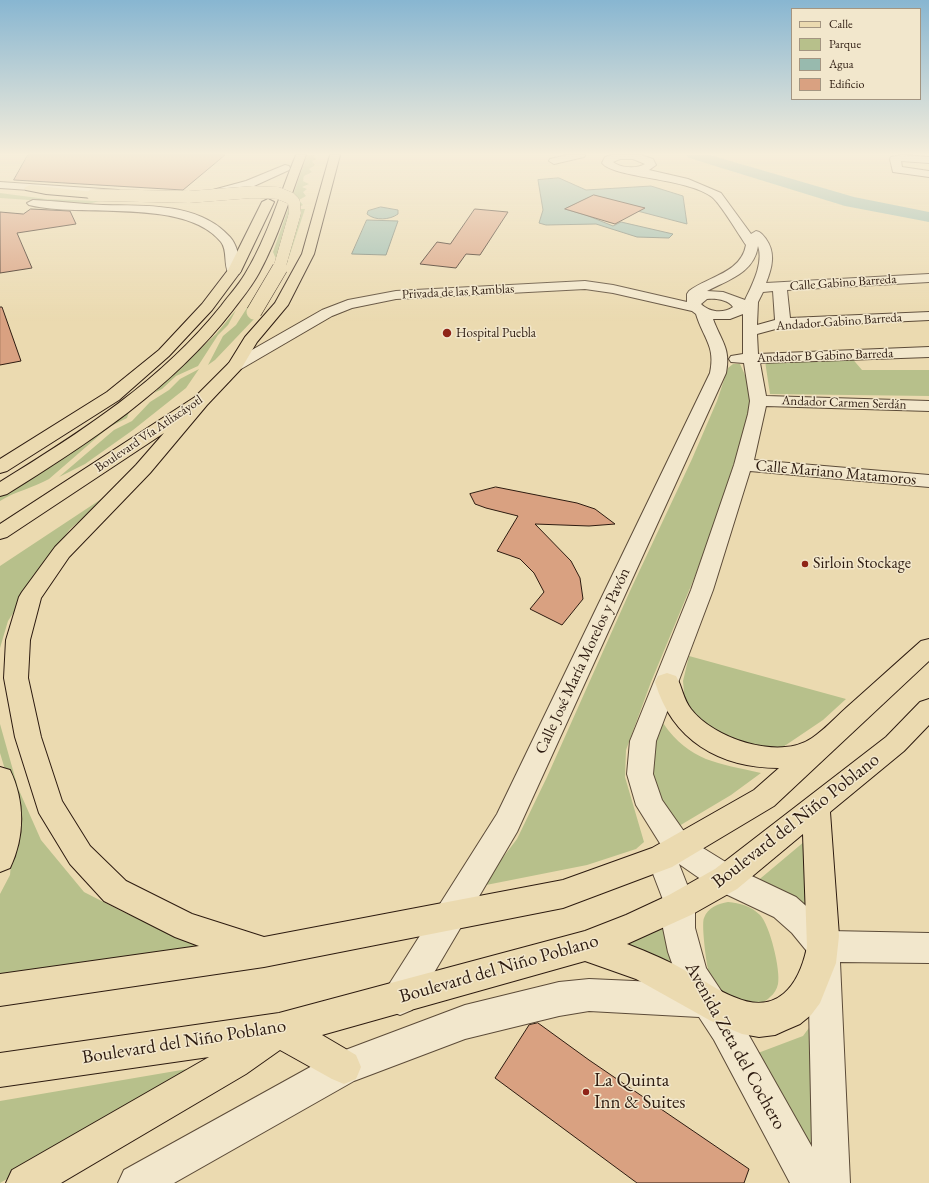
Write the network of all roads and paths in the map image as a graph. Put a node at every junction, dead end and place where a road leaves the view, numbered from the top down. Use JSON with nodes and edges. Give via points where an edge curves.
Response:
{"nodes":[{"id":1,"x":154,"y":210,"type":"edge"},
{"id":2,"x":264,"y":210,"type":"edge"},
{"id":3,"x":278,"y":210,"type":"edge"},
{"id":4,"x":295,"y":210,"type":"edge"},
{"id":5,"x":320,"y":210,"type":"edge"},
{"id":6,"x":727,"y":210,"type":"edge"},
{"id":7,"x":738,"y":210,"type":"edge"},
{"id":8,"x":234,"y":271,"type":"junction"},
{"id":9,"x":929,"y":278,"type":"edge"},
{"id":10,"x":780,"y":287,"type":"junction"},
{"id":11,"x":758,"y":288,"type":"junction"},
{"id":12,"x":658,"y":301,"type":"junction"},
{"id":13,"x":700,"y":313,"type":"junction"},
{"id":14,"x":746,"y":313,"type":"junction"},
{"id":15,"x":929,"y":316,"type":"edge"},
{"id":16,"x":783,"y":323,"type":"junction"},
{"id":17,"x":250,"y":340,"type":"junction"},
{"id":18,"x":929,"y":352,"type":"edge"},
{"id":19,"x":751,"y":359,"type":"junction"},
{"id":20,"x":722,"y":360,"type":"junction"},
{"id":21,"x":235,"y":366,"type":"junction"},
{"id":22,"x":201,"y":401,"type":"junction"},
{"id":23,"x":758,"y":401,"type":"junction"},
{"id":24,"x":929,"y":406,"type":"edge"},
{"id":25,"x":743,"y":465,"type":"junction"},
{"id":26,"x":0,"y":467,"type":"edge"},
{"id":27,"x":929,"y":481,"type":"edge"},
{"id":28,"x":0,"y":490,"type":"edge"},
{"id":29,"x":0,"y":533,"type":"edge"},
{"id":30,"x":929,"y":647,"type":"edge"},
{"id":31,"x":667,"y":682,"type":"junction"},
{"id":32,"x":929,"y":709,"type":"edge"},
{"id":33,"x":830,"y":738,"type":"junction"},
{"id":34,"x":0,"y":778,"type":"edge"},
{"id":35,"x":816,"y":807,"type":"junction"},
{"id":36,"x":671,"y":854,"type":"junction"},
{"id":37,"x":0,"y":859,"type":"edge"},
{"id":38,"x":726,"y":879,"type":"junction"},
{"id":39,"x":680,"y":906,"type":"junction"},
{"id":40,"x":449,"y":917,"type":"junction"},
{"id":41,"x":585,"y":946,"type":"junction"},
{"id":42,"x":823,"y":946,"type":"junction"},
{"id":43,"x":929,"y":948,"type":"edge"},
{"id":44,"x":264,"y":952,"type":"junction"},
{"id":45,"x":0,"y":990,"type":"edge"},
{"id":46,"x":400,"y":998,"type":"junction"},
{"id":47,"x":707,"y":1002,"type":"junction"},
{"id":48,"x":279,"y":1030,"type":"junction"},
{"id":49,"x":344,"y":1067,"type":"junction"},
{"id":50,"x":0,"y":1070,"type":"edge"},
{"id":51,"x":25,"y":1183,"type":"edge"},
{"id":52,"x":137,"y":1183,"type":"edge"},
{"id":53,"x":811,"y":1183,"type":"edge"},
{"id":54,"x":831,"y":1183,"type":"edge"}],
"edges":[{"from":1,"to":8,"type":"street","via":[[191,217],[207,224],[225,240],[232,254]]},
{"from":2,"to":8,"type":"main road"},
{"from":3,"to":28,"type":"main road","via":[[254,271],[208,333],[127,406],[60,453]]},
{"from":4,"to":17,"type":"main road","bridge":true,"via":[[281,266],[254,312]]},
{"from":5,"to":17,"type":"main road","name":"Boulevard Vía Atlixcáyotl","via":[[308,254],[281,305]]},
{"from":6,"to":13,"type":"street","via":[[752,246],[752,251],[741,267],[694,294]]},
{"from":7,"to":11,"type":"street","via":[[766,251]]},
{"from":8,"to":26,"type":"main road","via":[[207,307],[164,353],[113,396]]},
{"from":9,"to":10,"type":"street","name":"Calle Gabino Barreda"},
{"from":10,"to":11,"type":"street","name":"Calle Gabino Barreda"},
{"from":10,"to":16,"type":"street"},
{"from":11,"to":14,"type":"street"},
{"from":12,"to":13,"type":"street"},
{"from":12,"to":13,"type":"street","name":"Privada de las Ramblas"},
{"from":12,"to":21,"type":"street","name":"Privada de las Ramblas","via":[[608,287],[585,285],[404,295],[374,299],[348,304],[327,313]]},
{"from":13,"to":14,"type":"street","name":"Andador Gabino Barreda"},
{"from":13,"to":14,"type":"street","via":[[698,298],[721,296],[736,300]]},
{"from":13,"to":20,"type":"street","via":[[716,340]]},
{"from":14,"to":16,"type":"street","name":"Andador Gabino Barreda"},
{"from":14,"to":19,"type":"street"},
{"from":15,"to":16,"type":"street","name":"Andador Gabino Barreda"},
{"from":17,"to":21,"type":"main road","name":"Boulevard Vía Atlixcáyotl"},
{"from":18,"to":19,"type":"street","name":"Andador B Gabino Barreda"},
{"from":19,"to":20,"type":"street","name":"Andador B Gabino Barreda"},
{"from":19,"to":23,"type":"street"},
{"from":20,"to":40,"type":"street","name":"Calle José María Morelos y Pavón","via":[[507,823]]},
{"from":21,"to":22,"type":"main road","name":"Boulevard Vía Atlixcáyotl"},
{"from":22,"to":29,"type":"main road","name":"Boulevard Vía Atlixcáyotl"},
{"from":22,"to":44,"type":"main road","via":[[143,468],[62,552],[30,597],[18,640],[16,678],[28,737],[49,805],[80,855],[115,891],[186,927]]},
{"from":23,"to":24,"type":"street","name":"Andador Carmen Serdán"},
{"from":23,"to":25,"type":"street"},
{"from":25,"to":27,"type":"street","name":"Calle Mariano Matamoros"},
{"from":25,"to":31,"type":"street","via":[[702,590]]},
{"from":30,"to":33,"type":"main road"},
{"from":31,"to":33,"type":"main road","via":[[674,705],[691,726],[716,744],[747,755],[780,758],[809,752]]},
{"from":31,"to":36,"type":"street","via":[[643,741],[640,774]]},
{"from":32,"to":35,"type":"main road","name":"Boulevard del Niño Poblano","via":[[895,744]]},
{"from":33,"to":36,"type":"main road","via":[[764,798]]},
{"from":34,"to":37,"type":"main road","via":[[6,801],[8,830]]},
{"from":35,"to":38,"type":"main road","name":"Boulevard del Niño Poblano"},
{"from":35,"to":42,"type":"main road"},
{"from":36,"to":38,"type":"street"},
{"from":36,"to":39,"type":"street","name":"Avenida Zeta del Cochero"},
{"from":36,"to":40,"type":"main road","via":[[563,894]]},
{"from":38,"to":39,"type":"main road","name":"Boulevard del Niño Poblano"},
{"from":38,"to":42,"type":"street","via":[[785,908],[803,923]]},
{"from":39,"to":41,"type":"main road","name":"Boulevard del Niño Poblano"},
{"from":39,"to":47,"type":"street","name":"Avenida Zeta del Cochero","via":[[679,928],[684,952],[693,977]]},
{"from":40,"to":44,"type":"main road"},
{"from":40,"to":46,"type":"street","name":"Calle José María Morelos y Pavón"},
{"from":41,"to":46,"type":"main road","name":"Boulevard del Niño Poblano"},
{"from":41,"to":47,"type":"main road","via":[[624,957],[668,978]]},
{"from":42,"to":43,"type":"street"},
{"from":42,"to":47,"type":"main road","via":[[815,978],[806,996],[794,1009],[780,1017],[764,1020],[743,1017]]},
{"from":42,"to":54,"type":"street"},
{"from":44,"to":45,"type":"main road"},
{"from":46,"to":48,"type":"main road","name":"Boulevard del Niño Poblano"},
{"from":47,"to":49,"type":"street","via":[[614,995],[559,999],[465,1022]]},
{"from":47,"to":53,"type":"street","name":"Avenida Zeta del Cochero","via":[[726,1028]]},
{"from":48,"to":49,"type":"main road"},
{"from":48,"to":50,"type":"main road","name":"Boulevard del Niño Poblano"},
{"from":48,"to":51,"type":"main road","via":[[234,1062]]},
{"from":49,"to":52,"type":"street"}]}
